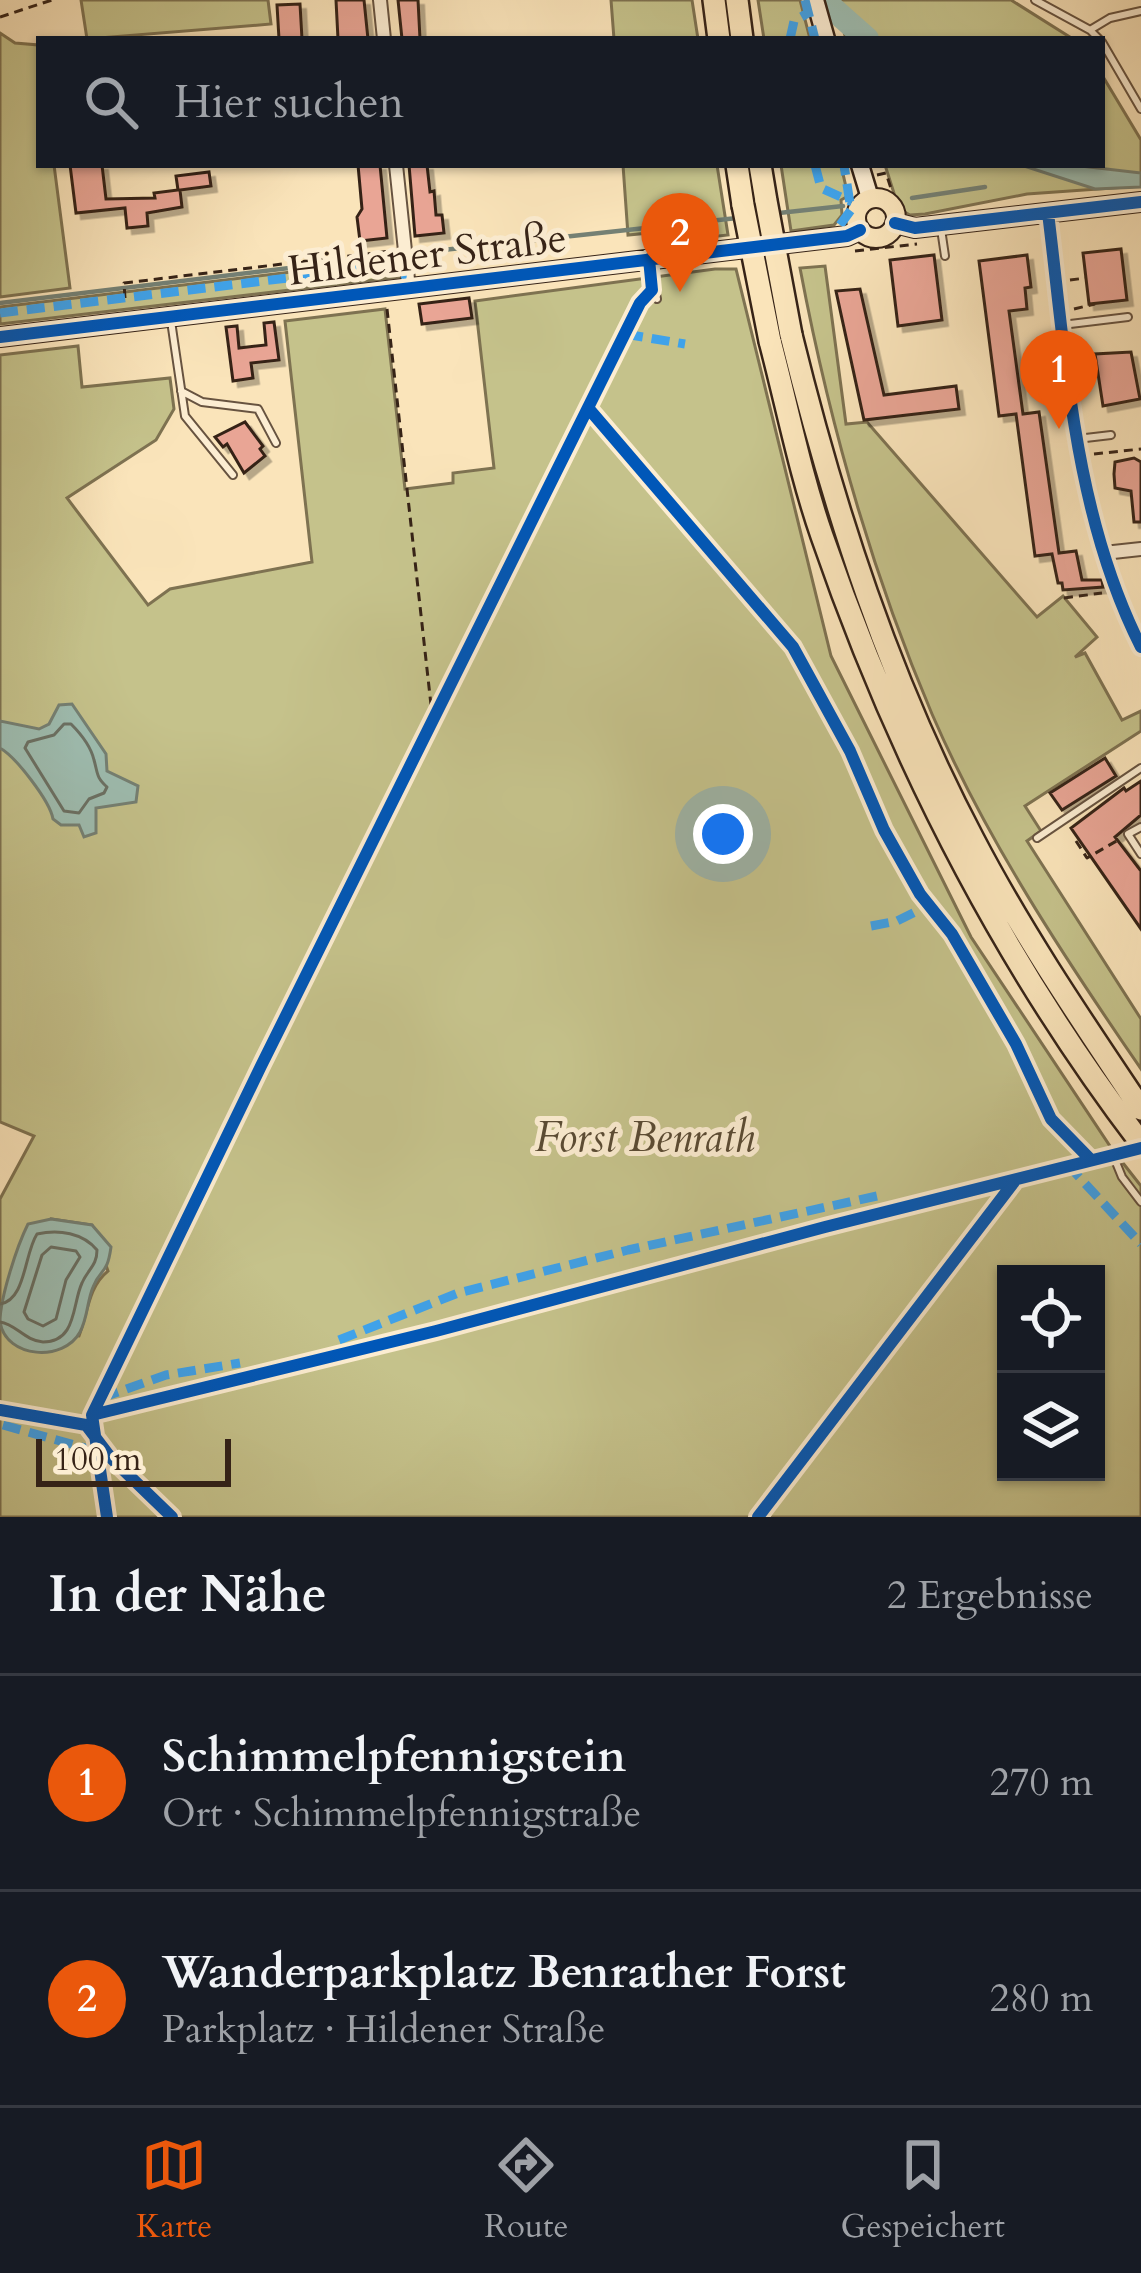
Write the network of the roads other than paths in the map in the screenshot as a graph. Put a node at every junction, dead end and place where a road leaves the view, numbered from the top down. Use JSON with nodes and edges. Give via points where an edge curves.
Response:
{"nodes":[{"id":1,"x":380,"y":0,"type":"edge"},
{"id":2,"x":713,"y":0,"type":"edge"},
{"id":3,"x":736,"y":0,"type":"edge"},
{"id":4,"x":815,"y":0,"type":"edge"},
{"id":5,"x":1035,"y":0,"type":"edge"},
{"id":6,"x":1141,"y":10,"type":"edge"},
{"id":7,"x":1090,"y":30,"type":"junction"},
{"id":8,"x":824,"y":32,"type":"edge"},
{"id":9,"x":384,"y":36,"type":"edge"},
{"id":10,"x":719,"y":36,"type":"edge"},
{"id":11,"x":742,"y":36,"type":"edge"},
{"id":12,"x":1095,"y":36,"type":"edge"},
{"id":13,"x":1105,"y":49,"type":"edge"},
{"id":14,"x":1141,"y":109,"type":"edge"},
{"id":15,"x":396,"y":168,"type":"edge"},
{"id":16,"x":738,"y":168,"type":"edge"},
{"id":17,"x":760,"y":168,"type":"edge"},
{"id":18,"x":862,"y":171,"type":"edge"},
{"id":19,"x":870,"y":199,"type":"junction"},
{"id":20,"x":1141,"y":202,"type":"edge"},
{"id":21,"x":754,"y":203,"type":"junction"},
{"id":22,"x":1048,"y":213,"type":"junction"},
{"id":23,"x":895,"y":223,"type":"junction"},
{"id":24,"x":941,"y":225,"type":"junction"},
{"id":25,"x":860,"y":230,"type":"junction"},
{"id":26,"x":944,"y":256,"type":"dead end"},
{"id":27,"x":649,"y":259,"type":"junction"},
{"id":28,"x":409,"y":289,"type":"junction"},
{"id":29,"x":656,"y":299,"type":"dead end"},
{"id":30,"x":171,"y":317,"type":"junction"},
{"id":31,"x":1128,"y":317,"type":"dead end"},
{"id":32,"x":1061,"y":318,"type":"junction"},
{"id":33,"x":0,"y":337,"type":"edge"},
{"id":34,"x":181,"y":391,"type":"junction"},
{"id":35,"x":1111,"y":435,"type":"dead end"},
{"id":36,"x":1078,"y":439,"type":"junction"},
{"id":37,"x":276,"y":442,"type":"dead end"},
{"id":38,"x":233,"y":475,"type":"dead end"},
{"id":39,"x":1141,"y":550,"type":"edge"},
{"id":40,"x":1104,"y":554,"type":"junction"},
{"id":41,"x":1141,"y":647,"type":"edge"},
{"id":42,"x":1141,"y":768,"type":"edge"},
{"id":43,"x":1141,"y":826,"type":"edge"},
{"id":44,"x":1037,"y":838,"type":"dead end"},
{"id":45,"x":1141,"y":854,"type":"edge"},
{"id":46,"x":1132,"y":1114,"type":"edge"},
{"id":47,"x":1135,"y":1147,"type":"edge"},
{"id":48,"x":1113,"y":1155,"type":"junction"},
{"id":49,"x":1091,"y":1160,"type":"dead end"},
{"id":50,"x":1141,"y":1202,"type":"edge"}],
"edges":[{"from":1,"to":9,"type":"street"},
{"from":2,"to":10,"type":"highway"},
{"from":3,"to":11,"type":"highway"},
{"from":4,"to":8,"type":"main road"},
{"from":5,"to":7,"type":"lane"},
{"from":6,"to":7,"type":"lane"},
{"from":7,"to":12,"type":"lane"},
{"from":13,"to":14,"type":"lane"},
{"from":15,"to":28,"type":"street"},
{"from":16,"to":21,"type":"highway"},
{"from":17,"to":21,"type":"highway"},
{"from":18,"to":19,"type":"main road"},
{"from":19,"to":23,"type":"main road","name":"Hildener Straße","via":[[892,206]]},
{"from":19,"to":25,"type":"main road","via":[[858,209]]},
{"from":20,"to":22,"type":"main road","name":"Hildener Straße"},
{"from":21,"to":46,"type":"highway","bridge":true,"via":[[820,532],[884,704],[964,871],[1041,998]]},
{"from":22,"to":24,"type":"main road","name":"Hildener Straße"},
{"from":22,"to":32,"type":"street"},
{"from":23,"to":24,"type":"main road","name":"Hildener Straße","via":[[916,236]]},
{"from":23,"to":25,"type":"main road","name":"Hildener Straße","via":[[876,238]]},
{"from":24,"to":26,"type":"lane"},
{"from":25,"to":27,"type":"main road","name":"Hildener Straße"},
{"from":27,"to":28,"type":"main road","name":"Hildener Straße"},
{"from":27,"to":29,"type":"lane"},
{"from":28,"to":30,"type":"main road","name":"Hildener Straße"},
{"from":30,"to":33,"type":"main road","name":"Hildener Straße"},
{"from":30,"to":34,"type":"lane"},
{"from":31,"to":32,"type":"lane"},
{"from":32,"to":36,"type":"street"},
{"from":34,"to":37,"type":"lane","via":[[258,409]]},
{"from":34,"to":38,"type":"lane","via":[[185,416]]},
{"from":35,"to":36,"type":"lane"},
{"from":36,"to":40,"type":"street"},
{"from":39,"to":40,"type":"street"},
{"from":40,"to":41,"type":"street"},
{"from":42,"to":44,"type":"lane"},
{"from":43,"to":45,"type":"lane","via":[[1128,834]]},
{"from":46,"to":47,"type":"highway"},
{"from":47,"to":48,"type":"lane"},
{"from":48,"to":49,"type":"lane"},
{"from":48,"to":50,"type":"lane"}]}
